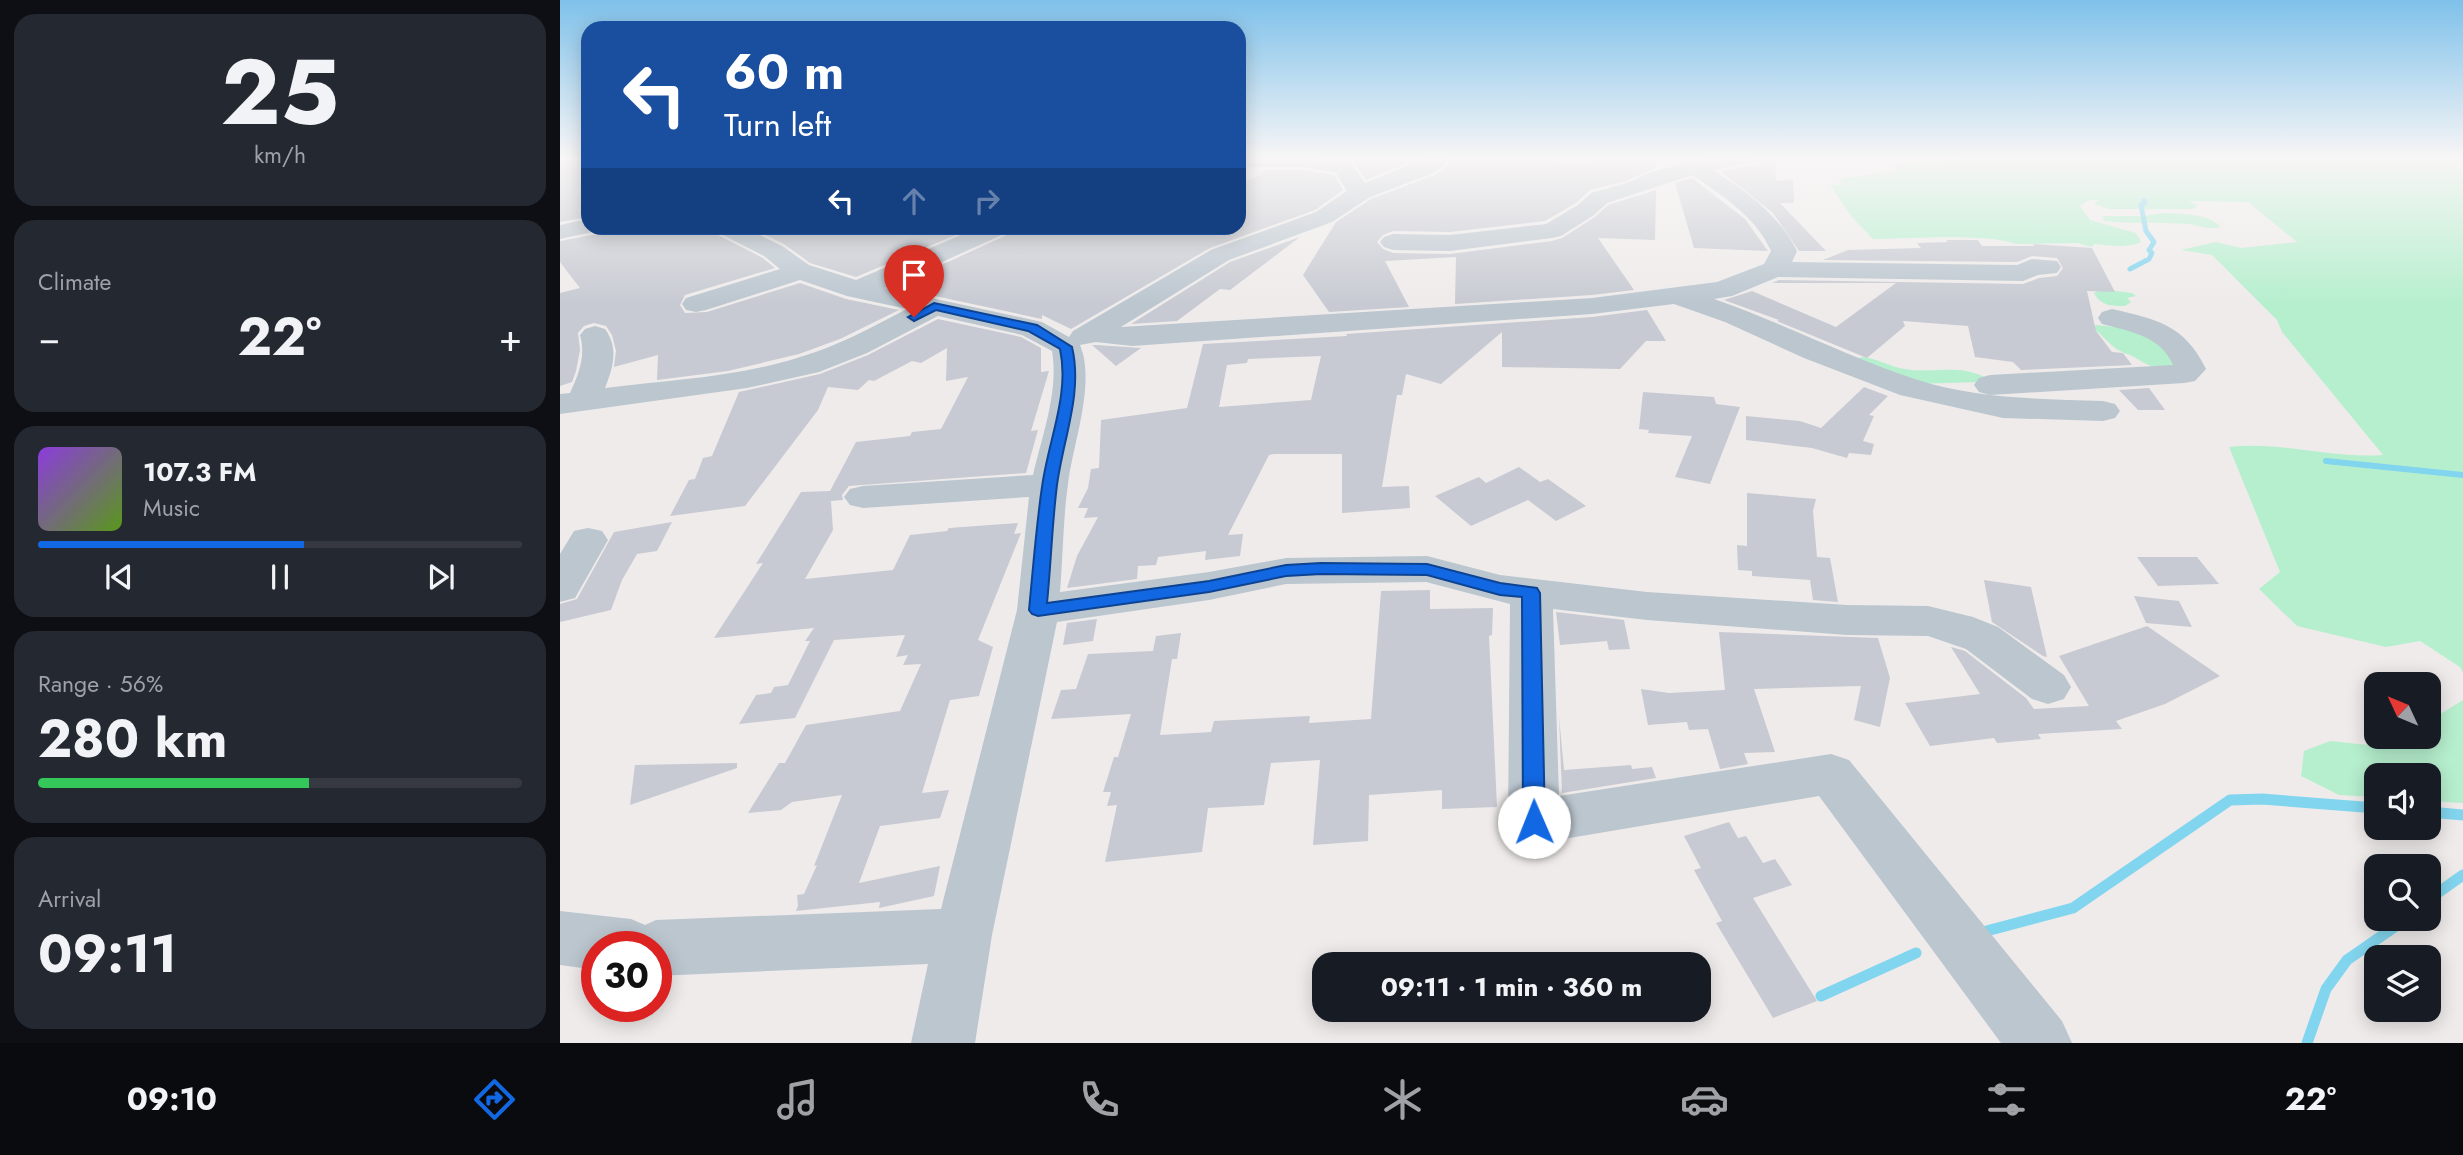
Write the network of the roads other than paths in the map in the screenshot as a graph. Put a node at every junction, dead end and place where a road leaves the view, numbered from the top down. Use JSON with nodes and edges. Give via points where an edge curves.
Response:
{"nodes":[{"id":1,"x":1341,"y":206,"type":"edge"},
{"id":2,"x":1590,"y":206,"type":"edge"},
{"id":3,"x":1749,"y":206,"type":"edge"},
{"id":4,"x":560,"y":214,"type":"edge"},
{"id":5,"x":581,"y":215,"type":"edge"},
{"id":6,"x":1252,"y":219,"type":"dead end"},
{"id":7,"x":1295,"y":227,"type":"junction"},
{"id":8,"x":581,"y":228,"type":"edge"},
{"id":9,"x":560,"y":232,"type":"edge"},
{"id":10,"x":748,"y":235,"type":"edge"},
{"id":11,"x":981,"y":235,"type":"edge"},
{"id":12,"x":1394,"y":242,"type":"dead end"},
{"id":13,"x":2048,"y":267,"type":"dead end"},
{"id":14,"x":1775,"y":269,"type":"junction"},
{"id":15,"x":800,"y":271,"type":"junction"},
{"id":16,"x":856,"y":290,"type":"junction"},
{"id":17,"x":1677,"y":296,"type":"junction"},
{"id":18,"x":696,"y":304,"type":"dead end"},
{"id":19,"x":934,"y":307,"type":"junction"},
{"id":20,"x":2112,"y":318,"type":"dead end"},
{"id":21,"x":596,"y":335,"type":"dead end"},
{"id":22,"x":1079,"y":340,"type":"junction"},
{"id":23,"x":1911,"y":388,"type":"junction"},
{"id":24,"x":571,"y":402,"type":"edge"},
{"id":25,"x":2103,"y":411,"type":"dead end"},
{"id":26,"x":1049,"y":485,"type":"junction"},
{"id":27,"x":863,"y":497,"type":"dead end"},
{"id":28,"x":588,"y":540,"type":"dead end"},
{"id":29,"x":560,"y":588,"type":"edge"},
{"id":30,"x":1531,"y":593,"type":"junction"},
{"id":31,"x":1038,"y":610,"type":"junction"},
{"id":32,"x":2048,"y":687,"type":"dead end"},
{"id":33,"x":963,"y":935,"type":"junction"},
{"id":34,"x":560,"y":938,"type":"edge"},
{"id":35,"x":581,"y":941,"type":"edge"},
{"id":36,"x":672,"y":947,"type":"edge"},
{"id":37,"x":943,"y":1043,"type":"edge"},
{"id":38,"x":2040,"y":1043,"type":"edge"}],
"edges":[{"from":1,"to":7,"type":"street"},
{"from":2,"to":12,"type":"street","via":[[1546,232],[1450,243]]},
{"from":3,"to":14,"type":"street","via":[[1784,251]]},
{"from":4,"to":5,"type":"street"},
{"from":6,"to":7,"type":"street"},
{"from":7,"to":22,"type":"street","via":[[1220,255]]},
{"from":8,"to":9,"type":"street"},
{"from":10,"to":15,"type":"street"},
{"from":11,"to":16,"type":"street"},
{"from":13,"to":14,"type":"street","via":[[2032,267],[2023,273],[1912,274]]},
{"from":14,"to":17,"type":"street","via":[[1730,288]]},
{"from":15,"to":16,"type":"street"},
{"from":15,"to":18,"type":"street"},
{"from":16,"to":19,"type":"street"},
{"from":17,"to":22,"type":"street","via":[[1565,308]]},
{"from":17,"to":23,"type":"street"},
{"from":19,"to":22,"type":"street"},
{"from":19,"to":24,"type":"street","via":[[811,364],[697,387]]},
{"from":20,"to":23,"type":"street","via":[[2167,336],[2185,355],[2190,369],[2179,374]]},
{"from":21,"to":24,"type":"street","via":[[599,360]]},
{"from":22,"to":26,"type":"street","via":[[1070,366]]},
{"from":23,"to":25,"type":"street","via":[[2003,408]]},
{"from":26,"to":27,"type":"street"},
{"from":26,"to":31,"type":"street"},
{"from":28,"to":29,"type":"street"},
{"from":30,"to":31,"type":"street","via":[[1427,569],[1286,570],[1209,586]]},
{"from":30,"to":32,"type":"street","via":[[1647,606],[1928,621],[1982,638]]},
{"from":30,"to":38,"type":"street","via":[[1534,822],[1831,774]]},
{"from":31,"to":33,"type":"street"},
{"from":33,"to":36,"type":"street"},
{"from":33,"to":37,"type":"street"},
{"from":34,"to":35,"type":"street"}]}
